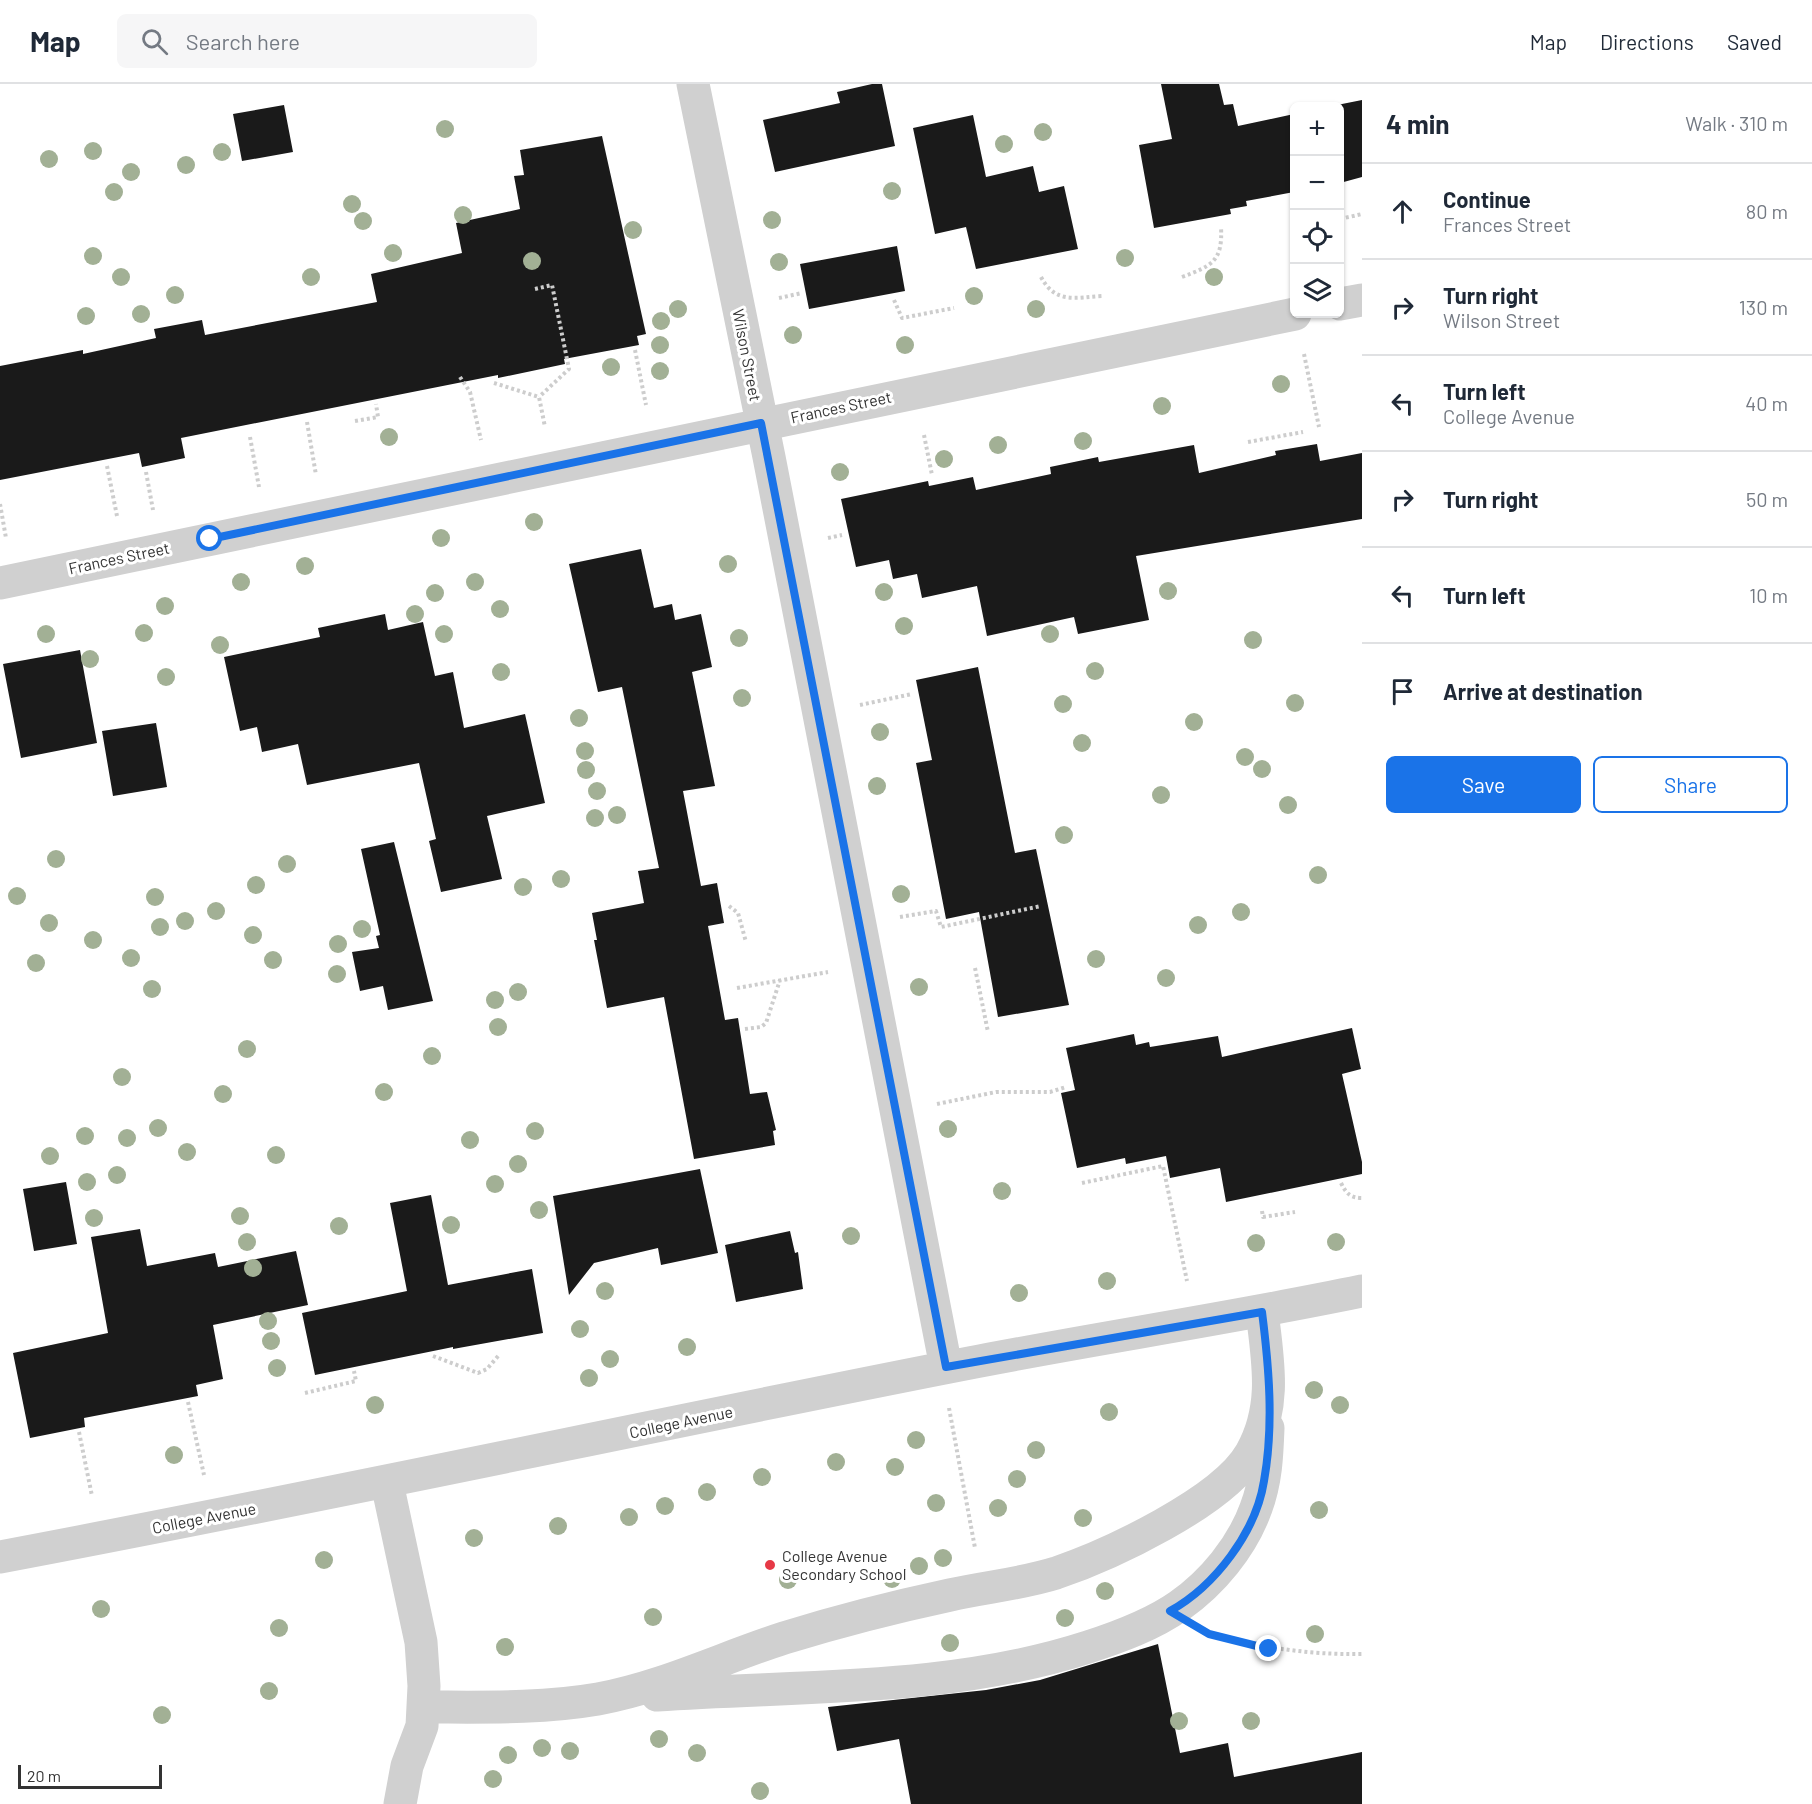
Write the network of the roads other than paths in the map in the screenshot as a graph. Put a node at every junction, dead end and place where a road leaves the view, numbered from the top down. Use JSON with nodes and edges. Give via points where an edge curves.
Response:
{"nodes":[{"id":1,"x":693,"y":84,"type":"edge"},
{"id":2,"x":1362,"y":300,"type":"edge"},
{"id":3,"x":1344,"y":303,"type":"edge"},
{"id":4,"x":1290,"y":315,"type":"edge"},
{"id":5,"x":761,"y":423,"type":"junction"},
{"id":6,"x":0,"y":583,"type":"edge"},
{"id":7,"x":1362,"y":1291,"type":"edge"},
{"id":8,"x":1262,"y":1312,"type":"junction"},
{"id":9,"x":946,"y":1367,"type":"junction"},
{"id":10,"x":1268,"y":1412,"type":"junction"},
{"id":11,"x":387,"y":1483,"type":"junction"},
{"id":12,"x":0,"y":1557,"type":"edge"},
{"id":13,"x":598,"y":1698,"type":"junction"},
{"id":14,"x":423,"y":1707,"type":"junction"},
{"id":15,"x":400,"y":1804,"type":"edge"}],
"edges":[{"from":1,"to":5,"type":"street","name":"Wilson Street"},
{"from":2,"to":3,"type":"street"},
{"from":4,"to":5,"type":"street","name":"Frances Street"},
{"from":5,"to":6,"type":"street","name":"Frances Street"},
{"from":5,"to":9,"type":"street","name":"Wilson Street"},
{"from":7,"to":8,"type":"street","name":"College Avenue"},
{"from":8,"to":9,"type":"street","name":"College Avenue"},
{"from":8,"to":10,"type":"street","via":[[1269,1372]]},
{"from":9,"to":11,"type":"street","name":"College Avenue"},
{"from":10,"to":13,"type":"street","via":[[1251,1454],[1228,1481],[1196,1506],[1058,1572],[822,1627],[647,1688]]},
{"from":10,"to":13,"type":"street","via":[[1264,1482],[1243,1535],[1209,1582],[1144,1626],[1057,1657],[998,1670],[844,1686]]},
{"from":11,"to":12,"type":"street","name":"College Avenue"},
{"from":11,"to":14,"type":"street","via":[[421,1642]]},
{"from":13,"to":14,"type":"street","via":[[518,1707]]},
{"from":14,"to":15,"type":"street","via":[[422,1726],[407,1766]]}]}
